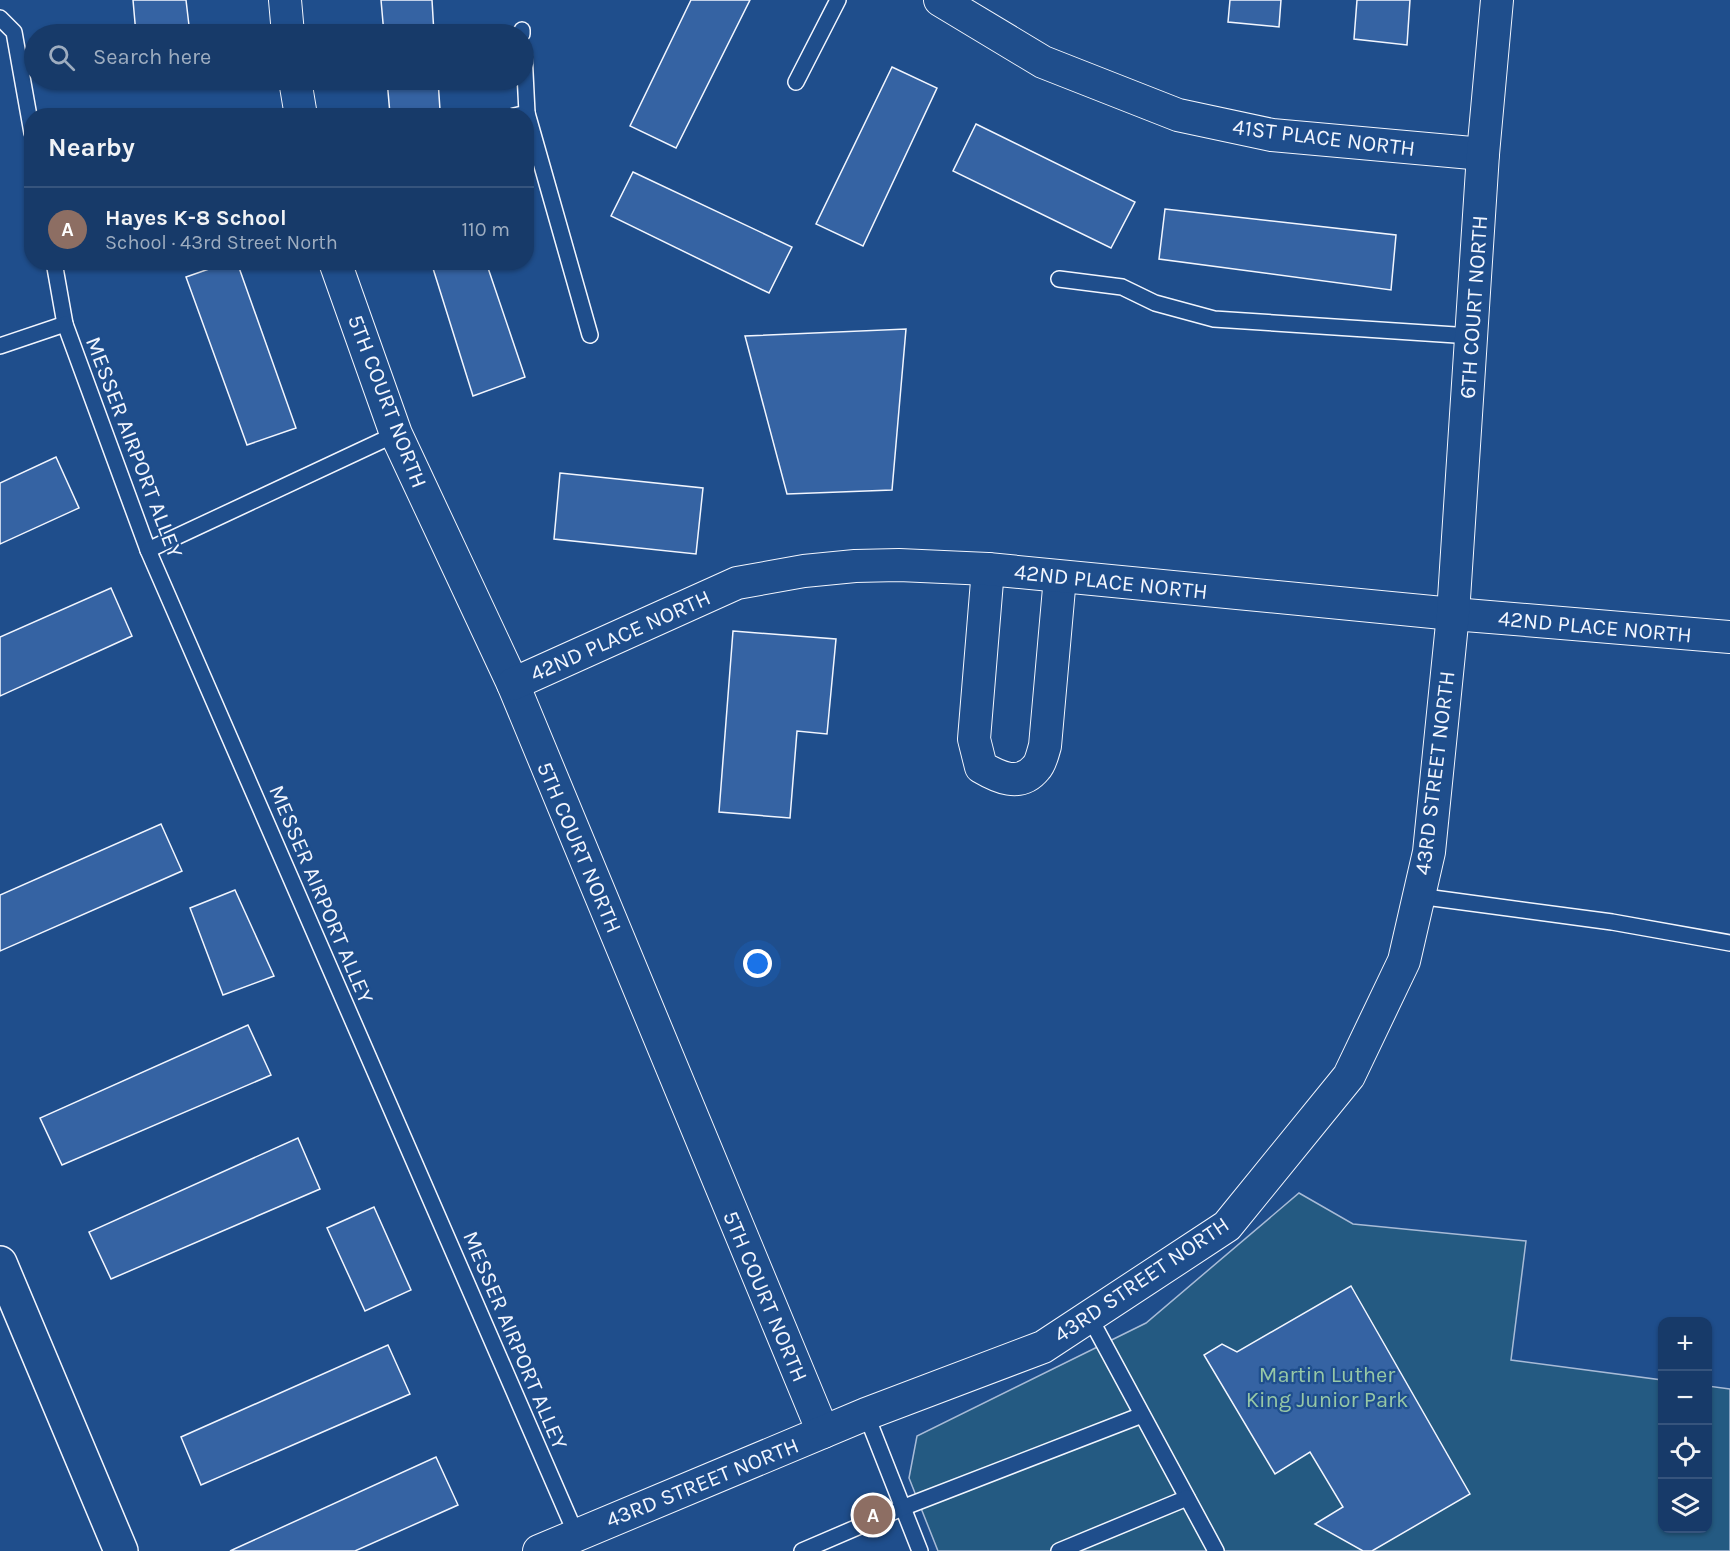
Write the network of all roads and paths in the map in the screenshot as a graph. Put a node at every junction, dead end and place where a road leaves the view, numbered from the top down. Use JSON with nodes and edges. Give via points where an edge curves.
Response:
{"nodes":[{"id":1,"x":285,"y":0,"type":"edge"},
{"id":2,"x":838,"y":0,"type":"edge"},
{"id":3,"x":940,"y":0,"type":"edge"},
{"id":4,"x":1497,"y":0,"type":"edge"},
{"id":5,"x":0,"y":18,"type":"edge"},
{"id":6,"x":287,"y":24,"type":"edge"},
{"id":7,"x":796,"y":82,"type":"dead end"},
{"id":8,"x":24,"y":88,"type":"edge"},
{"id":9,"x":24,"y":90,"type":"edge"},
{"id":10,"x":296,"y":90,"type":"edge"},
{"id":11,"x":522,"y":90,"type":"edge"},
{"id":12,"x":28,"y":108,"type":"edge"},
{"id":13,"x":299,"y":108,"type":"edge"},
{"id":14,"x":521,"y":108,"type":"edge"},
{"id":15,"x":1483,"y":154,"type":"junction"},
{"id":16,"x":534,"y":156,"type":"edge"},
{"id":17,"x":55,"y":270,"type":"edge"},
{"id":18,"x":338,"y":270,"type":"edge"},
{"id":19,"x":1059,"y":279,"type":"dead end"},
{"id":20,"x":65,"y":324,"type":"junction"},
{"id":21,"x":590,"y":335,"type":"dead end"},
{"id":22,"x":1471,"y":336,"type":"junction"},
{"id":23,"x":0,"y":346,"type":"edge"},
{"id":24,"x":396,"y":434,"type":"junction"},
{"id":25,"x":148,"y":550,"type":"junction"},
{"id":26,"x":988,"y":570,"type":"junction"},
{"id":27,"x":1060,"y":577,"type":"junction"},
{"id":28,"x":1453,"y":614,"type":"junction"},
{"id":29,"x":1730,"y":637,"type":"edge"},
{"id":30,"x":513,"y":684,"type":"junction"},
{"id":31,"x":1418,"y":896,"type":"junction"},
{"id":32,"x":1730,"y":944,"type":"edge"},
{"id":33,"x":0,"y":1263,"type":"edge"},
{"id":34,"x":1089,"y":1316,"type":"junction"},
{"id":35,"x":866,"y":1414,"type":"junction"},
{"id":36,"x":1142,"y":1415,"type":"junction"},
{"id":37,"x":823,"y":1432,"type":"junction"},
{"id":38,"x":1187,"y":1498,"type":"junction"},
{"id":39,"x":902,"y":1508,"type":"junction"},
{"id":40,"x":576,"y":1534,"type":"junction"},
{"id":41,"x":121,"y":1551,"type":"edge"},
{"id":42,"x":539,"y":1551,"type":"edge"},
{"id":43,"x":802,"y":1551,"type":"edge"},
{"id":44,"x":920,"y":1551,"type":"edge"},
{"id":45,"x":1059,"y":1551,"type":"edge"},
{"id":46,"x":1216,"y":1551,"type":"edge"}],
"edges":[{"from":1,"to":6,"type":"street"},
{"from":2,"to":7,"type":"lane"},
{"from":3,"to":15,"type":"street","name":"41ST PLACE NORTH","via":[[1043,62],[1178,115],[1272,135]]},
{"from":4,"to":15,"type":"street","name":"6TH COURT NORTH"},
{"from":5,"to":8,"type":"lane","via":[[14,32]]},
{"from":9,"to":12,"type":"lane"},
{"from":10,"to":13,"type":"street"},
{"from":11,"to":14,"type":"lane"},
{"from":15,"to":22,"type":"street","name":"6TH COURT NORTH"},
{"from":16,"to":21,"type":"lane"},
{"from":17,"to":20,"type":"lane","name":"MESSER AIRPORT ALLEY"},
{"from":18,"to":24,"type":"street","name":"5TH COURT NORTH"},
{"from":19,"to":22,"type":"lane","via":[[1122,287],[1155,303],[1214,319]]},
{"from":20,"to":23,"type":"lane"},
{"from":20,"to":25,"type":"lane","name":"MESSER AIRPORT ALLEY"},
{"from":22,"to":28,"type":"street","name":"6TH COURT NORTH"},
{"from":24,"to":25,"type":"lane"},
{"from":24,"to":30,"type":"street","name":"5TH COURT NORTH"},
{"from":25,"to":40,"type":"lane","name":"MESSER AIRPORT ALLEY"},
{"from":26,"to":27,"type":"street","name":"42ND PLACE NORTH"},
{"from":26,"to":27,"type":"street","via":[[974,739],[981,767],[1001,779],[1022,778],[1036,768],[1045,746]]},
{"from":26,"to":30,"type":"street","name":"42ND PLACE NORTH","via":[[855,566],[737,583]]},
{"from":27,"to":28,"type":"street","name":"42ND PLACE NORTH"},
{"from":28,"to":29,"type":"street","name":"42ND PLACE NORTH"},
{"from":28,"to":31,"type":"street","name":"43RD STREET NORTH","via":[[1429,852]]},
{"from":30,"to":37,"type":"street","name":"5TH COURT NORTH"},
{"from":31,"to":32,"type":"lane","via":[[1612,922]]},
{"from":31,"to":34,"type":"street","name":"43RD STREET NORTH","via":[[1404,961],[1349,1076],[1227,1226]]},
{"from":33,"to":41,"type":"main road"},
{"from":34,"to":35,"type":"street","name":"43RD STREET NORTH","via":[[1043,1347]]},
{"from":34,"to":36,"type":"lane"},
{"from":35,"to":37,"type":"street","name":"43RD STREET NORTH"},
{"from":35,"to":39,"type":"lane"},
{"from":36,"to":38,"type":"lane"},
{"from":36,"to":39,"type":"lane"},
{"from":37,"to":40,"type":"street","name":"43RD STREET NORTH"},
{"from":38,"to":45,"type":"lane"},
{"from":38,"to":46,"type":"lane"},
{"from":39,"to":43,"type":"lane"},
{"from":39,"to":44,"type":"lane"},
{"from":40,"to":42,"type":"street","name":"43RD STREET NORTH"}]}
